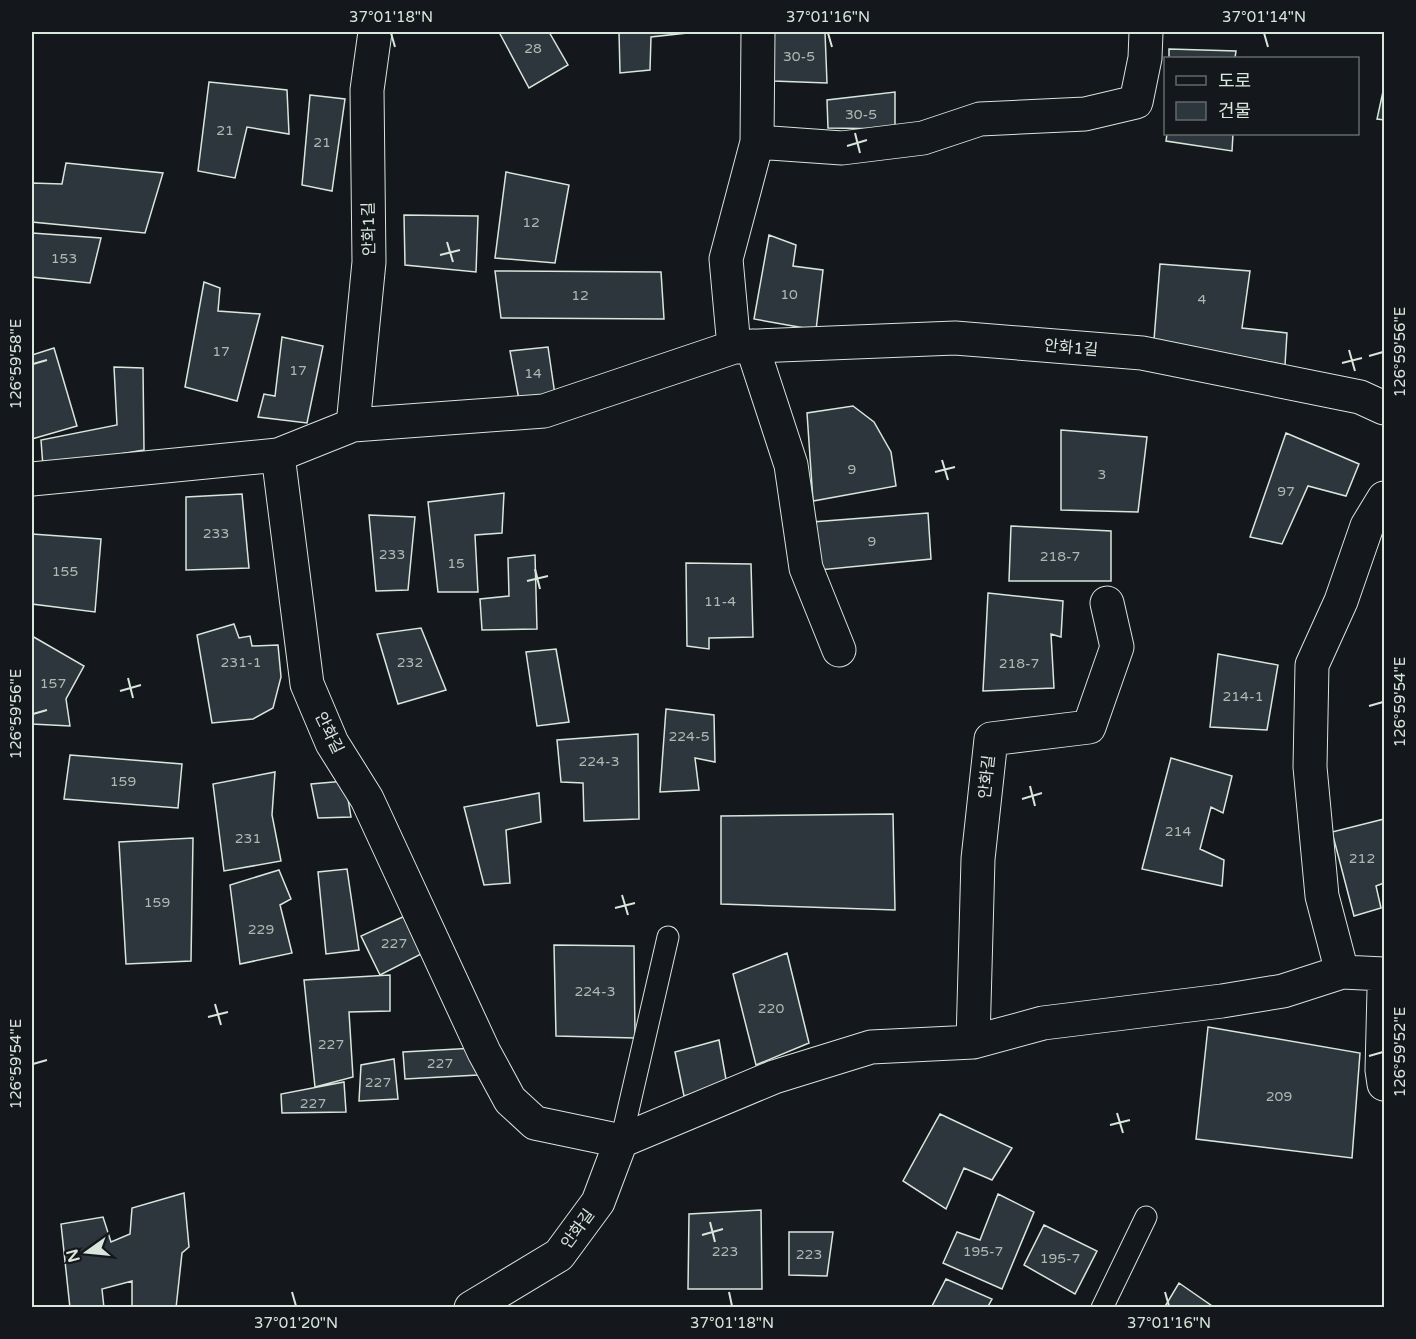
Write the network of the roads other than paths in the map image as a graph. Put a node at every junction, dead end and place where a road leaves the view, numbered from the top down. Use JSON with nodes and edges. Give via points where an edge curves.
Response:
{"nodes":[{"id":1,"x":375,"y":32,"type":"edge"},
{"id":2,"x":758,"y":32,"type":"edge"},
{"id":3,"x":1146,"y":32,"type":"edge"},
{"id":4,"x":757,"y":142,"type":"junction"},
{"id":5,"x":743,"y":346,"type":"junction"},
{"id":6,"x":1384,"y":408,"type":"edge"},
{"id":7,"x":352,"y":425,"type":"junction"},
{"id":8,"x":278,"y":456,"type":"junction"},
{"id":9,"x":32,"y":479,"type":"edge"},
{"id":10,"x":1384,"y":498,"type":"edge"},
{"id":11,"x":1107,"y":603,"type":"dead end"},
{"id":12,"x":839,"y":650,"type":"dead end"},
{"id":13,"x":668,"y":938,"type":"dead end"},
{"id":14,"x":1342,"y":972,"type":"junction"},
{"id":15,"x":1384,"y":974,"type":"edge"},
{"id":16,"x":1384,"y":990,"type":"edge"},
{"id":17,"x":973,"y":1042,"type":"junction"},
{"id":18,"x":1384,"y":1084,"type":"edge"},
{"id":19,"x":621,"y":1142,"type":"junction"},
{"id":20,"x":1146,"y":1217,"type":"dead end"},
{"id":21,"x":471,"y":1308,"type":"edge"},
{"id":22,"x":1102,"y":1308,"type":"edge"}],
"edges":[{"from":1,"to":7,"type":"street","name":"안화1길","via":[[367,90],[369,262]]},
{"from":2,"to":4,"type":"street"},
{"from":3,"to":4,"type":"street","via":[[1136,102],[1084,114],[980,119],[923,138],[842,148]]},
{"from":4,"to":5,"type":"street","via":[[726,259]]},
{"from":5,"to":6,"type":"street","name":"안화1길","via":[[955,338],[1142,353],[1360,397]]},
{"from":5,"to":7,"type":"street","name":"안화1길","via":[[544,411]]},
{"from":5,"to":12,"type":"street","via":[[791,465],[806,568]]},
{"from":7,"to":8,"type":"street","name":"안화1길"},
{"from":8,"to":9,"type":"street"},
{"from":8,"to":19,"type":"street","name":"안화길","via":[[307,684],[332,743],[367,799],[484,1052],[510,1100],[536,1123]]},
{"from":10,"to":14,"type":"street","via":[[1367,526],[1341,601],[1312,665],[1311,767],[1322,896]]},
{"from":11,"to":17,"type":"street","name":"안화길","via":[[1117,647],[1089,727],[991,739],[978,860]]},
{"from":13,"to":19,"type":"lane"},
{"from":14,"to":15,"type":"street"},
{"from":14,"to":17,"type":"street","via":[[1283,991],[1043,1023]]},
{"from":16,"to":18,"type":"street"},
{"from":17,"to":19,"type":"street","via":[[871,1047],[774,1077]]},
{"from":19,"to":21,"type":"street","name":"안화길","via":[[598,1202],[559,1255]]},
{"from":20,"to":22,"type":"lane"}]}
